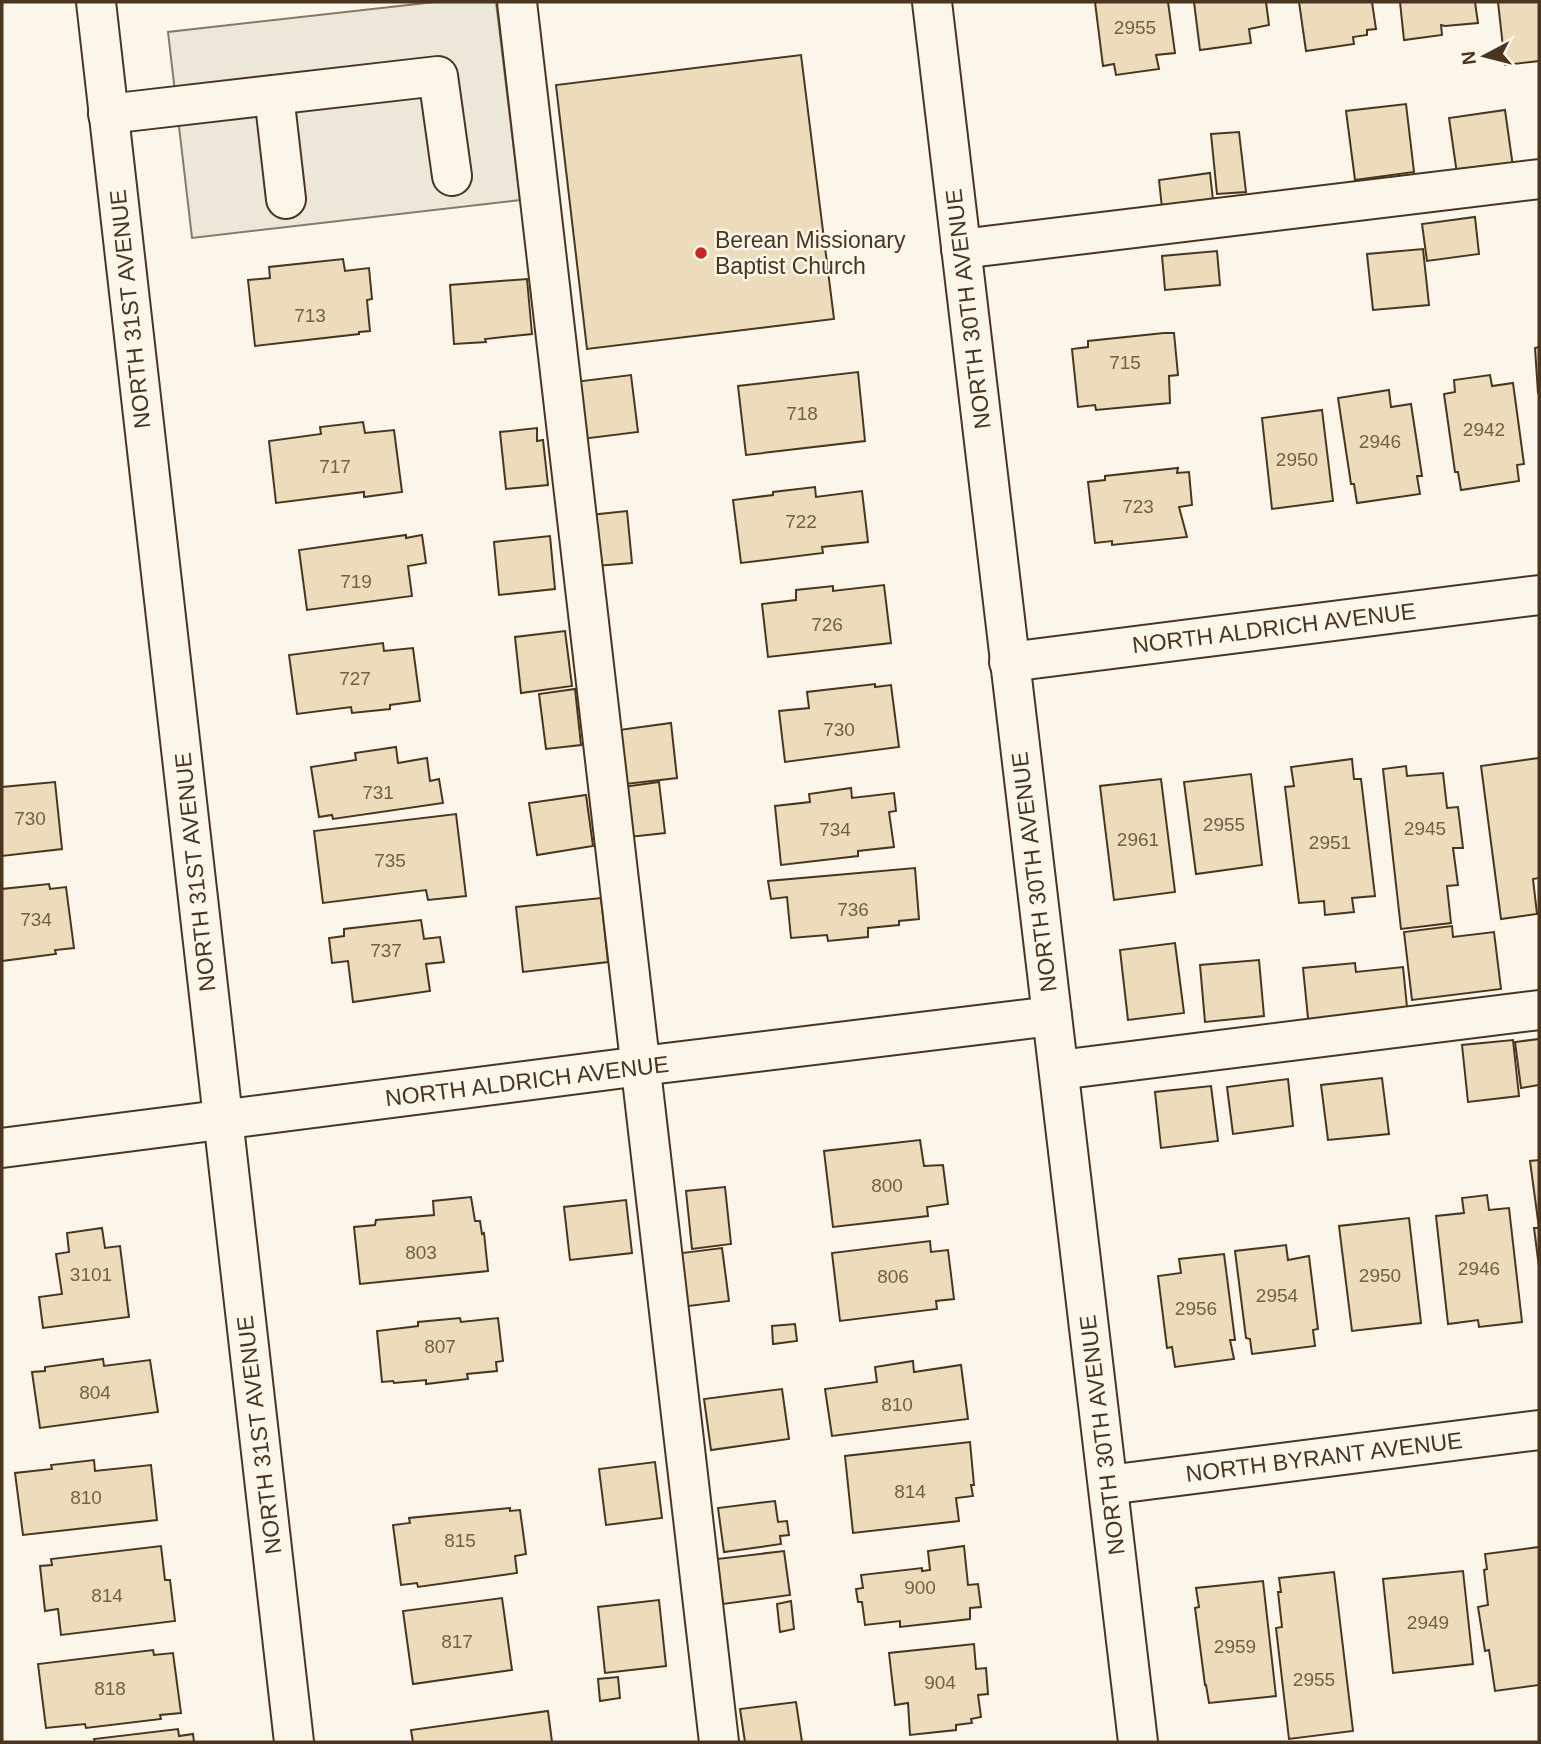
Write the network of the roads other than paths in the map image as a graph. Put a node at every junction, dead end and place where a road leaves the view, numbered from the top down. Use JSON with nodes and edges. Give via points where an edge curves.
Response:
{"nodes":[{"id":1,"x":96,"y":2,"type":"edge"},
{"id":2,"x":517,"y":2,"type":"edge"},
{"id":3,"x":932,"y":2,"type":"edge"},
{"id":4,"x":274,"y":95,"type":"junction"},
{"id":5,"x":108,"y":114,"type":"junction"},
{"id":6,"x":452,"y":176,"type":"dead end"},
{"id":7,"x":1539,"y":179,"type":"edge"},
{"id":8,"x":286,"y":199,"type":"dead end"},
{"id":9,"x":961,"y":249,"type":"junction"},
{"id":10,"x":1539,"y":595,"type":"edge"},
{"id":11,"x":1009,"y":662,"type":"junction"},
{"id":12,"x":1539,"y":1010,"type":"edge"},
{"id":13,"x":1052,"y":1016,"type":"junction"},
{"id":14,"x":641,"y":1066,"type":"junction"},
{"id":15,"x":1059,"y":1070,"type":"junction"},
{"id":16,"x":222,"y":1119,"type":"junction"},
{"id":17,"x":2,"y":1148,"type":"edge"},
{"id":18,"x":1539,"y":1430,"type":"edge"},
{"id":19,"x":1108,"y":1485,"type":"junction"},
{"id":20,"x":295,"y":1742,"type":"edge"},
{"id":21,"x":719,"y":1742,"type":"edge"},
{"id":22,"x":1138,"y":1742,"type":"edge"}],
"edges":[{"from":1,"to":5,"type":"street","name":"NORTH 31ST AVENUE"},
{"from":2,"to":14,"type":"street"},
{"from":3,"to":9,"type":"street","name":"NORTH 30TH AVENUE"},
{"from":4,"to":5,"type":"street"},
{"from":4,"to":6,"type":"street","via":[[438,76]]},
{"from":4,"to":8,"type":"street"},
{"from":5,"to":16,"type":"street","name":"NORTH 31ST AVENUE"},
{"from":7,"to":9,"type":"street"},
{"from":9,"to":11,"type":"street","name":"NORTH 30TH AVENUE"},
{"from":10,"to":11,"type":"street","name":"NORTH ALDRICH AVENUE"},
{"from":11,"to":13,"type":"street","name":"NORTH 30TH AVENUE"},
{"from":12,"to":15,"type":"street"},
{"from":13,"to":14,"type":"street","name":"NORTH ALDRICH AVENUE"},
{"from":13,"to":15,"type":"street","name":"NORTH 30TH AVENUE"},
{"from":14,"to":16,"type":"street","name":"NORTH ALDRICH AVENUE"},
{"from":14,"to":21,"type":"street"},
{"from":15,"to":19,"type":"street","name":"NORTH 30TH AVENUE"},
{"from":16,"to":17,"type":"street","name":"NORTH ALDRICH AVENUE"},
{"from":16,"to":20,"type":"street","name":"NORTH 31ST AVENUE"},
{"from":18,"to":19,"type":"street","name":"NORTH BYRANT AVENUE"},
{"from":19,"to":22,"type":"street","name":"NORTH 30TH AVENUE"}]}
